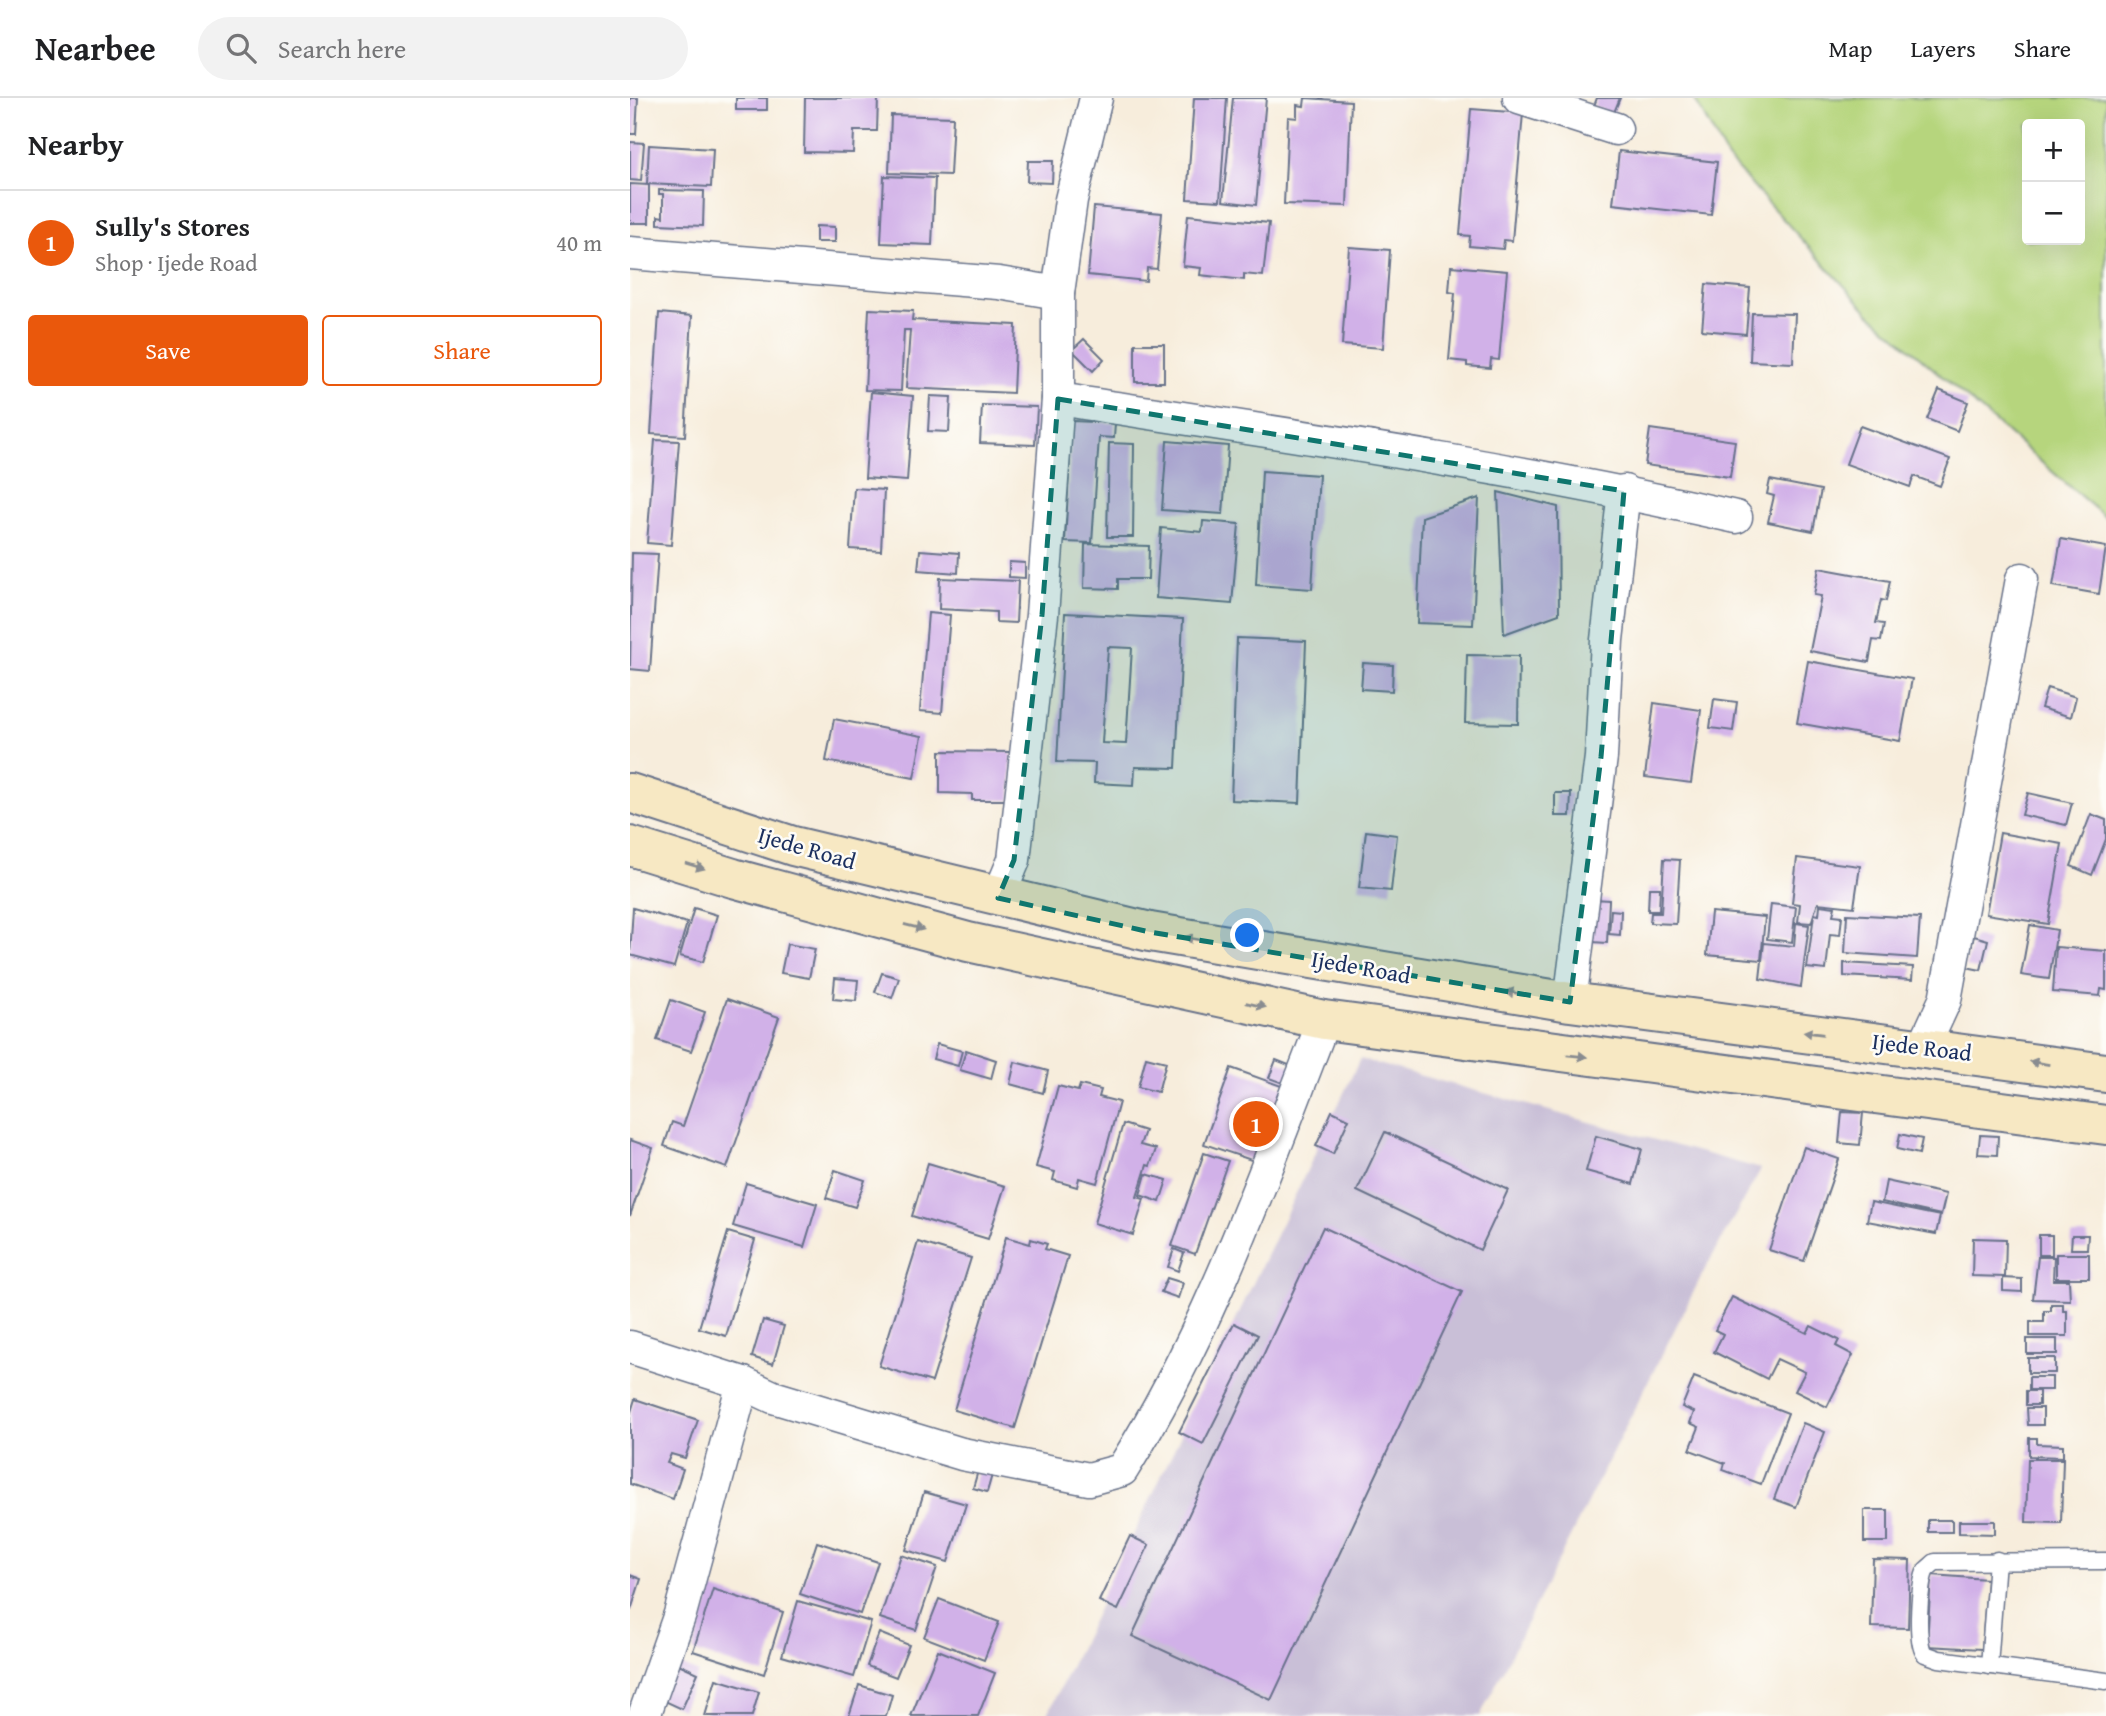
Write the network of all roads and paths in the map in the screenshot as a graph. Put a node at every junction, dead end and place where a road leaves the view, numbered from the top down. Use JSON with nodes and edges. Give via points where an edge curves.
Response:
{"nodes":[{"id":1,"x":1096,"y":98,"type":"edge"},
{"id":2,"x":1519,"y":98,"type":"edge"},
{"id":3,"x":1616,"y":129,"type":"dead end"},
{"id":4,"x":630,"y":254,"type":"edge"},
{"id":5,"x":1058,"y":292,"type":"junction"},
{"id":6,"x":1058,"y":399,"type":"junction"},
{"id":7,"x":1624,"y":491,"type":"junction"},
{"id":8,"x":1736,"y":517,"type":"dead end"},
{"id":9,"x":2022,"y":579,"type":"dead end"},
{"id":10,"x":630,"y":793,"type":"edge"},
{"id":11,"x":630,"y":846,"type":"edge"},
{"id":12,"x":998,"y":898,"type":"junction"},
{"id":13,"x":1570,"y":1002,"type":"junction"},
{"id":14,"x":1324,"y":1020,"type":"junction"},
{"id":15,"x":1923,"y":1048,"type":"junction"},
{"id":16,"x":2106,"y":1073,"type":"edge"},
{"id":17,"x":2106,"y":1125,"type":"edge"},
{"id":18,"x":630,"y":1347,"type":"edge"},
{"id":19,"x":743,"y":1383,"type":"junction"},
{"id":20,"x":1997,"y":1560,"type":"junction"},
{"id":21,"x":2106,"y":1561,"type":"edge"},
{"id":22,"x":1989,"y":1666,"type":"junction"},
{"id":23,"x":2106,"y":1681,"type":"edge"},
{"id":24,"x":644,"y":1716,"type":"edge"}],
"edges":[{"from":1,"to":5,"type":"street","via":[[1071,200]]},
{"from":2,"to":3,"type":"street"},
{"from":4,"to":5,"type":"street","via":[[999,283]]},
{"from":5,"to":6,"type":"street"},
{"from":6,"to":7,"type":"street"},
{"from":6,"to":12,"type":"street","via":[[1042,615],[1014,860]]},
{"from":7,"to":8,"type":"street"},
{"from":7,"to":13,"type":"street","via":[[1607,640],[1601,757]]},
{"from":9,"to":15,"type":"street","via":[[1945,1000]]},
{"from":10,"to":12,"type":"main road","name":"Ijede Road","via":[[793,846]]},
{"from":11,"to":14,"type":"main road","name":"Ijede Road","one_way":true,"via":[[968,942]]},
{"from":13,"to":12,"type":"main road","name":"Ijede Road","one_way":true,"via":[[1150,932]]},
{"from":15,"to":13,"type":"main road","name":"Ijede Road","one_way":true},
{"from":14,"to":17,"type":"main road","name":"Ijede Road","one_way":true},
{"from":14,"to":19,"type":"street","via":[[1220,1285],[1154,1420],[1122,1470],[1089,1479],[962,1454]]},
{"from":16,"to":15,"type":"main road","name":"Ijede Road","one_way":true},
{"from":18,"to":19,"type":"street"},
{"from":19,"to":24,"type":"street","via":[[680,1614]]},
{"from":20,"to":21,"type":"lane"},
{"from":20,"to":22,"type":"lane"},
{"from":20,"to":22,"type":"lane","via":[[1934,1562],[1923,1580],[1920,1649],[1939,1659]]},
{"from":22,"to":23,"type":"lane"}]}
